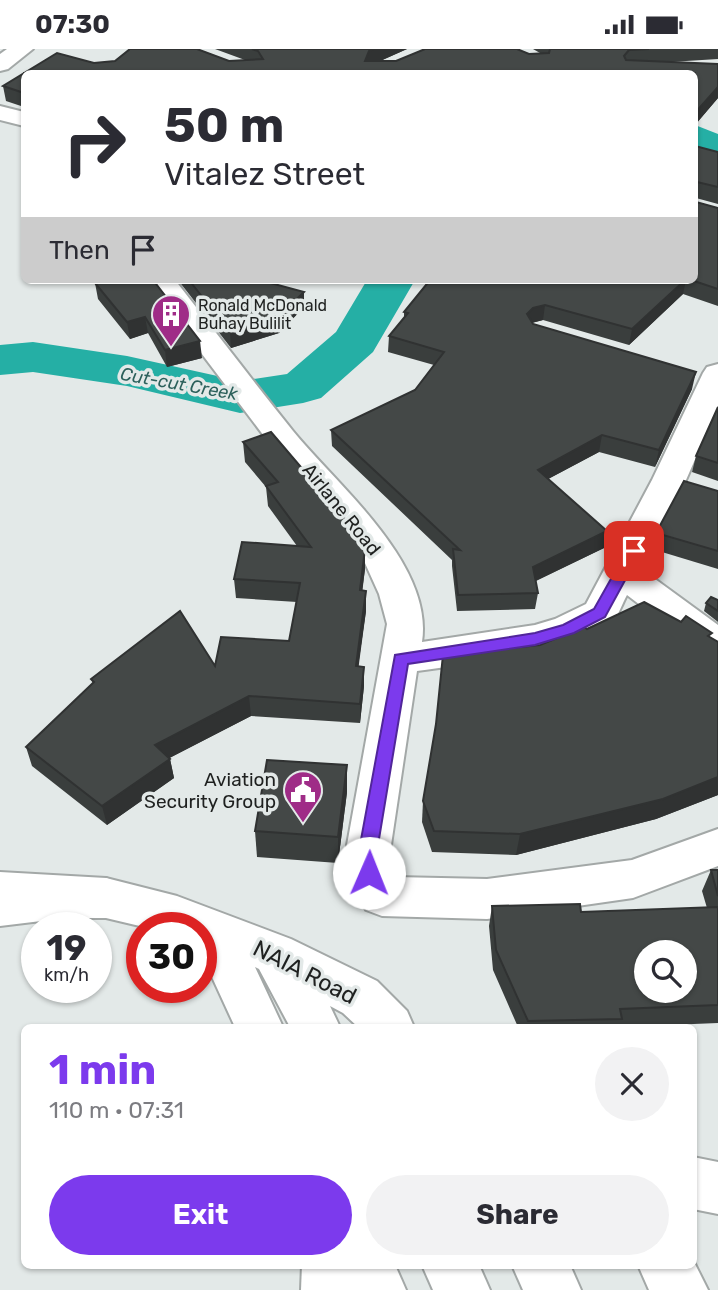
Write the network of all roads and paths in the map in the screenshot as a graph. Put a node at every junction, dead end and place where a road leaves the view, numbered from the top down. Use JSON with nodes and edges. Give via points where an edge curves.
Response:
{"nodes":[{"id":1,"x":22,"y":49,"type":"edge"},
{"id":2,"x":0,"y":64,"type":"edge"},
{"id":3,"x":0,"y":113,"type":"edge"},
{"id":4,"x":21,"y":118,"type":"edge"},
{"id":5,"x":163,"y":284,"type":"edge"},
{"id":6,"x":709,"y":388,"type":"edge"},
{"id":7,"x":622,"y":573,"type":"junction"},
{"id":8,"x":712,"y":640,"type":"edge"},
{"id":9,"x":401,"y":659,"type":"junction"},
{"id":10,"x":718,"y":847,"type":"edge"},
{"id":11,"x":0,"y":891,"type":"edge"},
{"id":12,"x":106,"y":898,"type":"junction"},
{"id":13,"x":0,"y":906,"type":"edge"},
{"id":14,"x":161,"y":912,"type":"edge"},
{"id":15,"x":217,"y":931,"type":"edge"},
{"id":16,"x":217,"y":938,"type":"edge"},
{"id":17,"x":275,"y":954,"type":"junction"},
{"id":18,"x":258,"y":1024,"type":"edge"},
{"id":19,"x":314,"y":1024,"type":"edge"},
{"id":20,"x":387,"y":1024,"type":"edge"},
{"id":21,"x":697,"y":1184,"type":"edge"},
{"id":22,"x":718,"y":1188,"type":"edge"},
{"id":23,"x":329,"y":1269,"type":"edge"},
{"id":24,"x":370,"y":1269,"type":"edge"},
{"id":25,"x":451,"y":1269,"type":"edge"},
{"id":26,"x":541,"y":1269,"type":"edge"},
{"id":27,"x":667,"y":1269,"type":"edge"},
{"id":28,"x":329,"y":1290,"type":"edge"},
{"id":29,"x":379,"y":1290,"type":"edge"},
{"id":30,"x":462,"y":1290,"type":"edge"},
{"id":31,"x":553,"y":1290,"type":"edge"},
{"id":32,"x":680,"y":1290,"type":"edge"}],
"edges":[{"from":1,"to":2,"type":"street"},
{"from":3,"to":4,"type":"street"},
{"from":5,"to":9,"type":"street","name":"Airlane Road","via":[[282,438],[373,542],[400,596],[406,624]]},
{"from":6,"to":7,"type":"street","via":[[681,484]]},
{"from":7,"to":8,"type":"street"},
{"from":7,"to":9,"type":"street","via":[[599,613],[568,629],[535,639]]},
{"from":9,"to":10,"type":"street","name":"Airlane Road","via":[[369,845],[369,873],[382,895],[488,899],[619,881]]},
{"from":11,"to":12,"type":"street"},
{"from":12,"to":13,"type":"street"},
{"from":12,"to":14,"type":"street","name":"NAIA Road"},
{"from":15,"to":17,"type":"street","name":"NAIA Road"},
{"from":16,"to":18,"type":"street"},
{"from":17,"to":19,"type":"street"},
{"from":17,"to":20,"type":"street","name":"NAIA Road","via":[[360,997]]},
{"from":21,"to":22,"type":"street"},
{"from":23,"to":28,"type":"street"},
{"from":24,"to":29,"type":"street"},
{"from":25,"to":30,"type":"street"},
{"from":26,"to":31,"type":"street"},
{"from":27,"to":32,"type":"street"}]}
